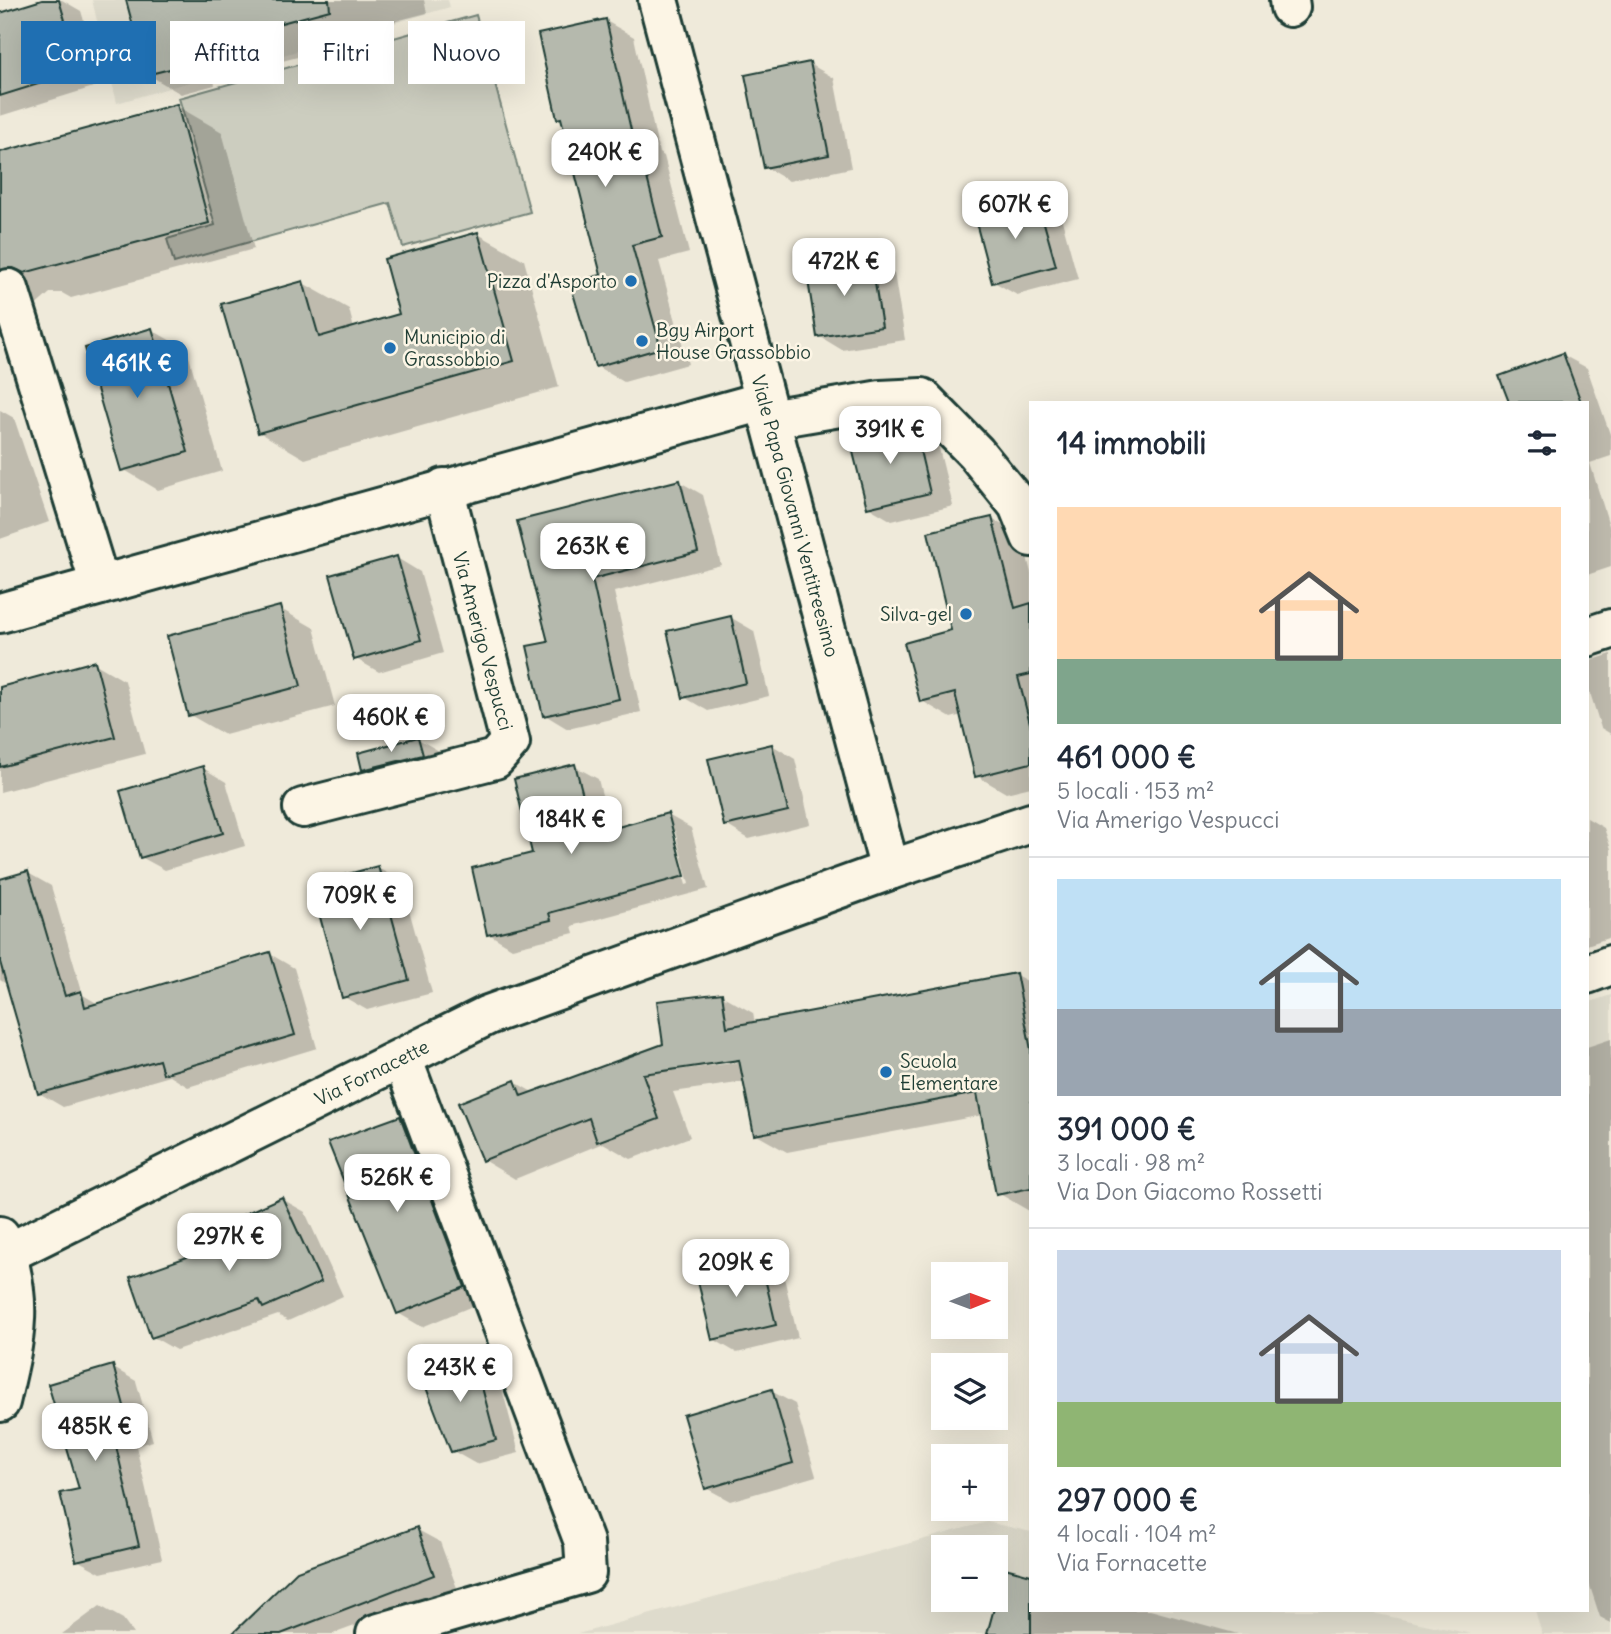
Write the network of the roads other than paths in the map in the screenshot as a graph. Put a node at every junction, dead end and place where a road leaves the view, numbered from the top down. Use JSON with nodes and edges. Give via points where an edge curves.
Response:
{"nodes":[{"id":1,"x":658,"y":0,"type":"edge"},
{"id":2,"x":9,"y":289,"type":"dead end"},
{"id":3,"x":766,"y":410,"type":"junction"},
{"id":4,"x":444,"y":488,"type":"junction"},
{"id":5,"x":1029,"y":532,"type":"edge"},
{"id":6,"x":100,"y":585,"type":"junction"},
{"id":7,"x":0,"y":613,"type":"edge"},
{"id":8,"x":1611,"y":629,"type":"edge"},
{"id":9,"x":1589,"y":635,"type":"edge"},
{"id":10,"x":303,"y":808,"type":"dead end"},
{"id":11,"x":1029,"y":824,"type":"edge"},
{"id":12,"x":890,"y":870,"type":"junction"},
{"id":13,"x":1611,"y":965,"type":"edge"},
{"id":14,"x":1589,"y":973,"type":"edge"},
{"id":15,"x":402,"y":1058,"type":"junction"},
{"id":16,"x":2,"y":1249,"type":"edge"},
{"id":17,"x":0,"y":1402,"type":"edge"},
{"id":18,"x":376,"y":1634,"type":"edge"}],
"edges":[{"from":1,"to":3,"type":"street","name":"Viale Papa Giovanni Ventitreesimo"},
{"from":2,"to":6,"type":"street"},
{"from":3,"to":4,"type":"street"},
{"from":3,"to":5,"type":"street","via":[[922,398],[1018,505]]},
{"from":3,"to":12,"type":"street","name":"Viale Papa Giovanni Ventitreesimo"},
{"from":4,"to":6,"type":"street"},
{"from":4,"to":10,"type":"street","name":"Via Amerigo Vespucci","via":[[510,742],[495,759]]},
{"from":6,"to":7,"type":"street"},
{"from":8,"to":9,"type":"street"},
{"from":11,"to":12,"type":"street","name":"Via Fornacette"},
{"from":12,"to":15,"type":"street","name":"Via Fornacette","via":[[488,1015]]},
{"from":13,"to":14,"type":"street"},
{"from":15,"to":16,"type":"street","name":"Via Fornacette"},
{"from":15,"to":18,"type":"street","via":[[584,1542],[586,1573]]},
{"from":16,"to":17,"type":"street","name":"Via Fornacette","via":[[17,1299],[14,1343]]}]}
